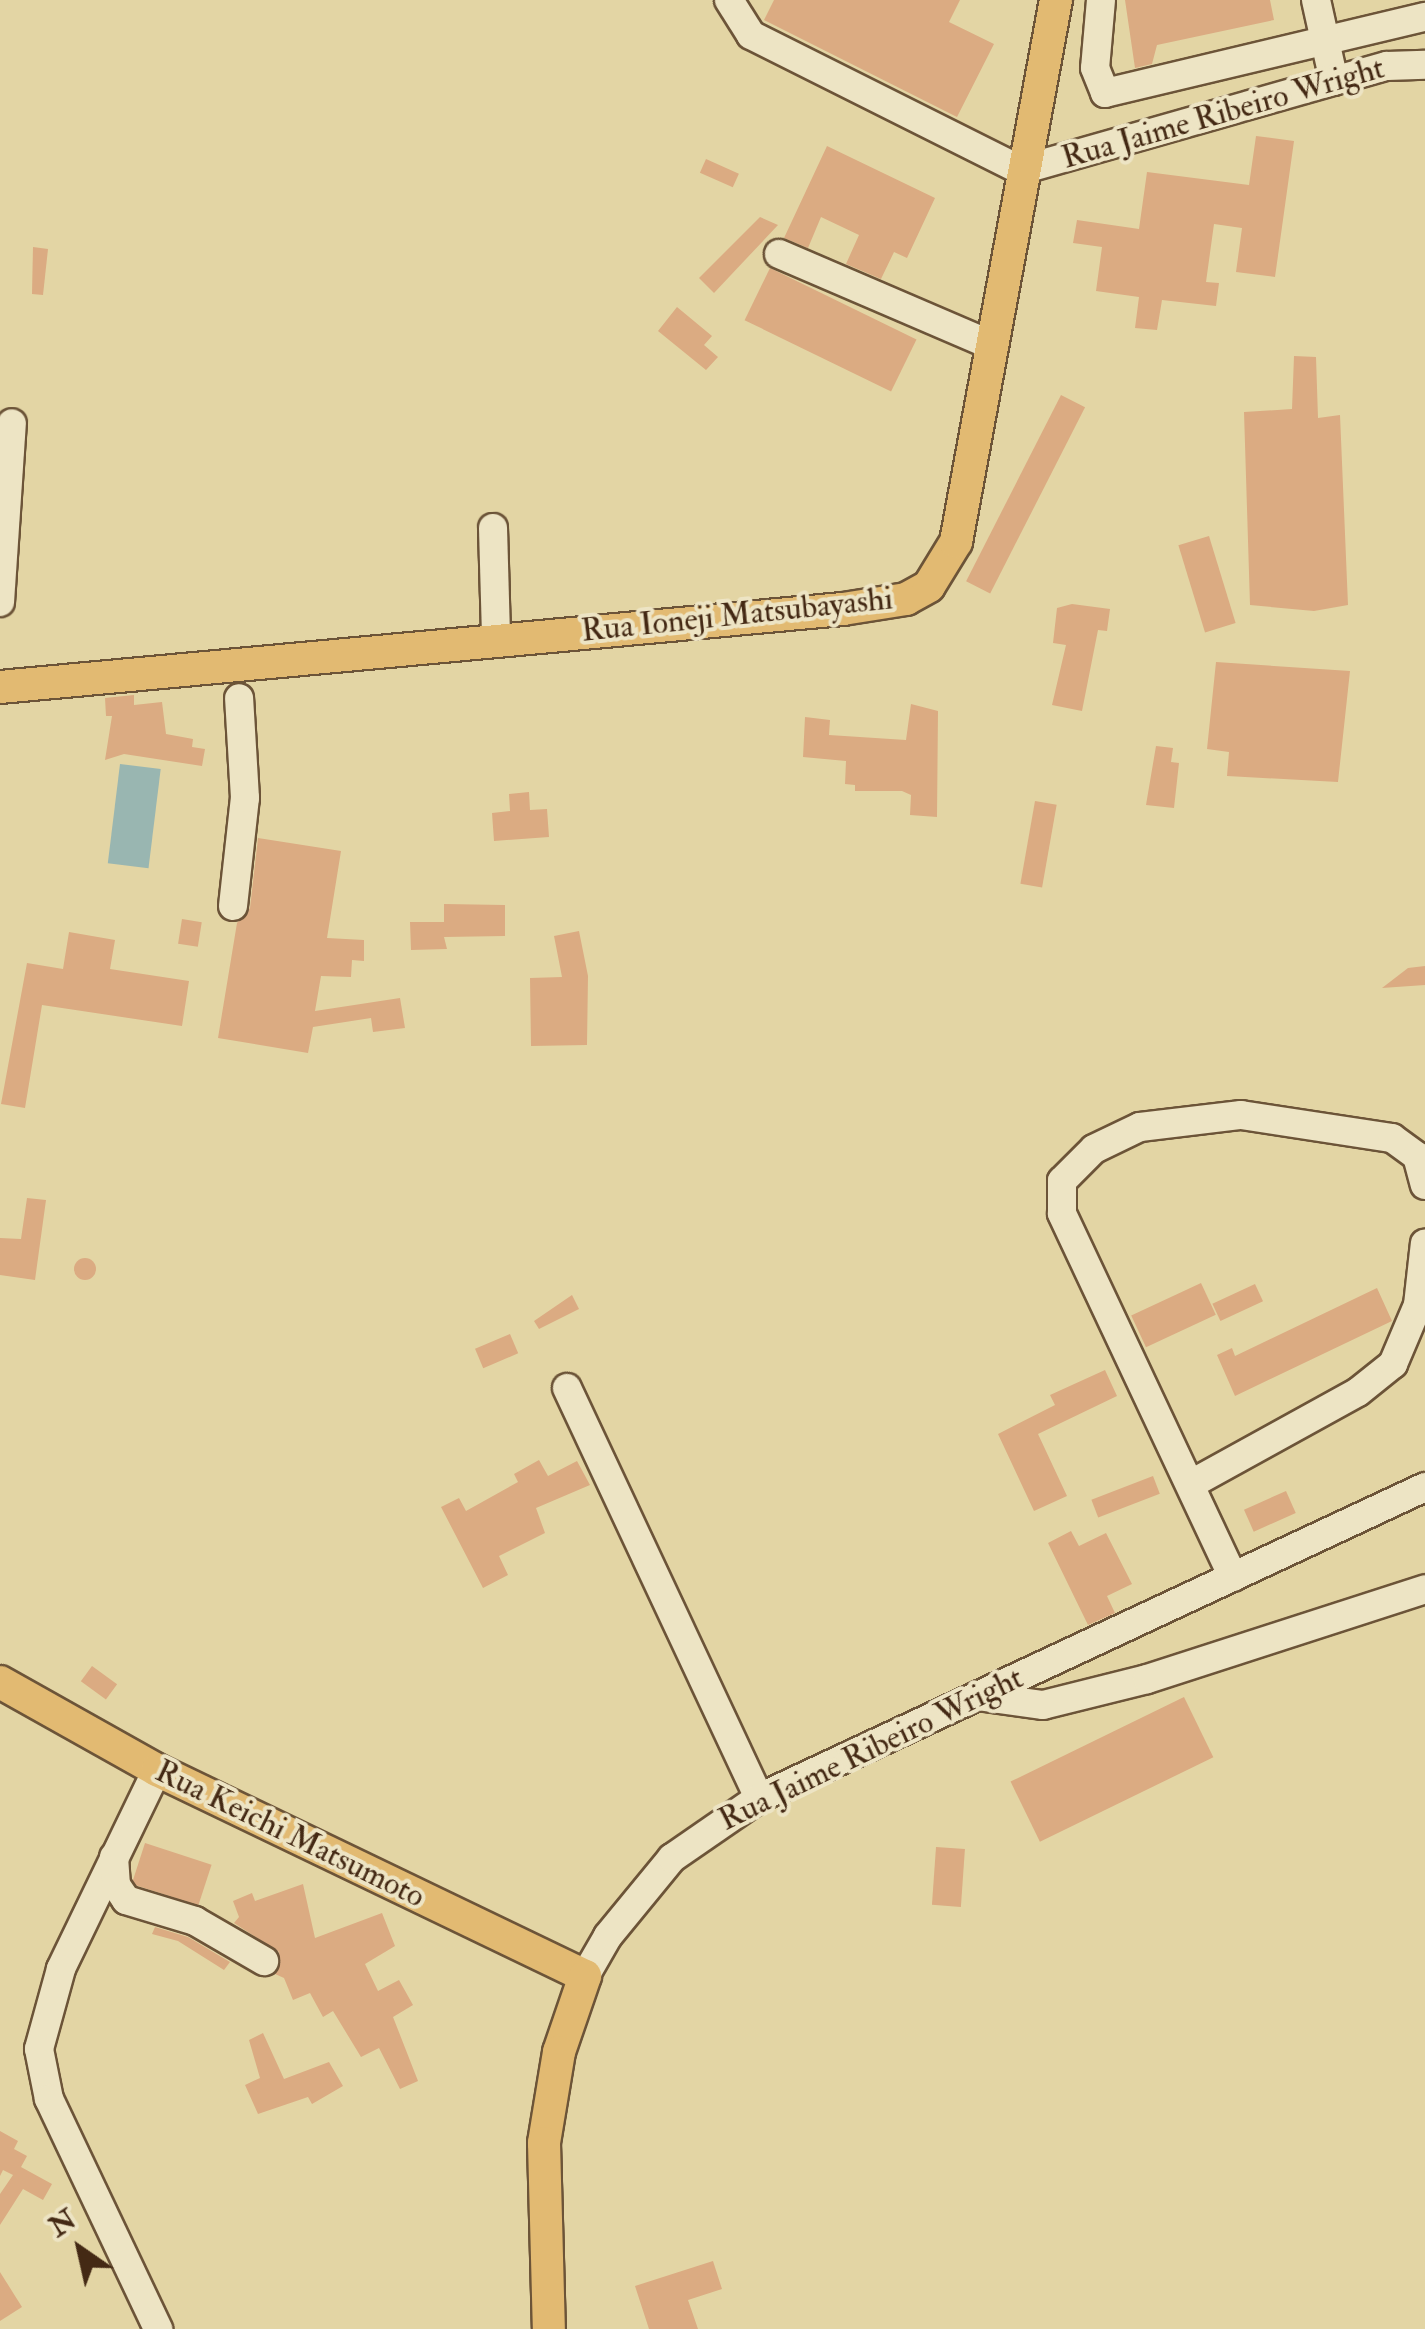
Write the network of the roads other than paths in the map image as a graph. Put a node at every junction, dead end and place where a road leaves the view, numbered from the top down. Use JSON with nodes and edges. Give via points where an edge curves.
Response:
{"nodes":[{"id":1,"x":729,"y":0,"type":"edge"},
{"id":2,"x":1316,"y":0,"type":"edge"},
{"id":3,"x":1055,"y":4,"type":"edge"},
{"id":4,"x":1100,"y":6,"type":"edge"},
{"id":5,"x":1425,"y":17,"type":"edge"},
{"id":6,"x":1324,"y":38,"type":"junction"},
{"id":7,"x":1425,"y":64,"type":"edge"},
{"id":8,"x":1334,"y":81,"type":"junction"},
{"id":9,"x":1021,"y":170,"type":"junction"},
{"id":10,"x":779,"y":254,"type":"dead end"},
{"id":11,"x":991,"y":345,"type":"junction"},
{"id":12,"x":12,"y":423,"type":"dead end"},
{"id":13,"x":494,"y":528,"type":"dead end"},
{"id":14,"x":0,"y":602,"type":"edge"},
{"id":15,"x":496,"y":637,"type":"junction"},
{"id":16,"x":237,"y":680,"type":"junction"},
{"id":17,"x":0,"y":687,"type":"edge"},
{"id":18,"x":233,"y":906,"type":"dead end"},
{"id":19,"x":1425,"y":1185,"type":"edge"},
{"id":20,"x":1425,"y":1244,"type":"edge"},
{"id":21,"x":567,"y":1388,"type":"dead end"},
{"id":22,"x":1193,"y":1484,"type":"junction"},
{"id":23,"x":1425,"y":1487,"type":"edge"},
{"id":24,"x":1233,"y":1577,"type":"junction"},
{"id":25,"x":1425,"y":1589,"type":"edge"},
{"id":26,"x":0,"y":1682,"type":"edge"},
{"id":27,"x":977,"y":1696,"type":"junction"},
{"id":28,"x":157,"y":1770,"type":"junction"},
{"id":29,"x":759,"y":1798,"type":"junction"},
{"id":30,"x":114,"y":1856,"type":"junction"},
{"id":31,"x":264,"y":1961,"type":"dead end"},
{"id":32,"x":585,"y":1976,"type":"junction"},
{"id":33,"x":158,"y":2329,"type":"edge"},
{"id":34,"x":549,"y":2329,"type":"edge"}],
"edges":[{"from":1,"to":9,"type":"street","via":[[750,35]]},
{"from":2,"to":6,"type":"street"},
{"from":3,"to":4,"type":"street"},
{"from":3,"to":9,"type":"main road","name":"Rua Ioneji Matsubayashi"},
{"from":4,"to":6,"type":"street","via":[[1095,68],[1106,93]]},
{"from":5,"to":6,"type":"street"},
{"from":6,"to":8,"type":"street"},
{"from":7,"to":8,"type":"street","name":"Rua Jaime Ribeiro Wright","via":[[1402,63]]},
{"from":8,"to":9,"type":"street","name":"Rua Jaime Ribeiro Wright"},
{"from":9,"to":11,"type":"main road","name":"Rua Ioneji Matsubayashi"},
{"from":10,"to":11,"type":"street"},
{"from":11,"to":15,"type":"main road","name":"Rua Ioneji Matsubayashi","via":[[956,542],[929,586],[906,599],[844,609]]},
{"from":12,"to":14,"type":"street"},
{"from":13,"to":15,"type":"street"},
{"from":15,"to":16,"type":"main road","name":"Rua Ioneji Matsubayashi"},
{"from":16,"to":17,"type":"main road","name":"Rua Ioneji Matsubayashi"},
{"from":16,"to":18,"type":"street","via":[[245,798]]},
{"from":19,"to":22,"type":"street","via":[[1417,1156],[1392,1138],[1241,1115],[1140,1127],[1072,1166],[1062,1181],[1062,1213]]},
{"from":20,"to":22,"type":"street","via":[[1405,1344],[1379,1379]]},
{"from":21,"to":29,"type":"street"},
{"from":22,"to":24,"type":"street"},
{"from":23,"to":24,"type":"street","name":"Rua Jaime Ribeiro Wright"},
{"from":24,"to":27,"type":"street","name":"Rua Jaime Ribeiro Wright"},
{"from":25,"to":27,"type":"street","via":[[1148,1679],[1043,1705]]},
{"from":26,"to":28,"type":"main road","name":"Rua Keichi Matsumoto"},
{"from":27,"to":29,"type":"street","name":"Rua Jaime Ribeiro Wright"},
{"from":28,"to":30,"type":"street"},
{"from":28,"to":32,"type":"main road","name":"Rua Keichi Matsumoto"},
{"from":29,"to":32,"type":"street","name":"Rua Jaime Ribeiro Wright","via":[[672,1858],[608,1936]]},
{"from":30,"to":31,"type":"street","via":[[116,1886],[126,1900],[196,1920]]},
{"from":30,"to":33,"type":"street","via":[[61,1968],[39,2048],[49,2098]]},
{"from":32,"to":34,"type":"main road","name":"Rua Jaime Ribeiro Wright","via":[[559,2052],[544,2143]]}]}
